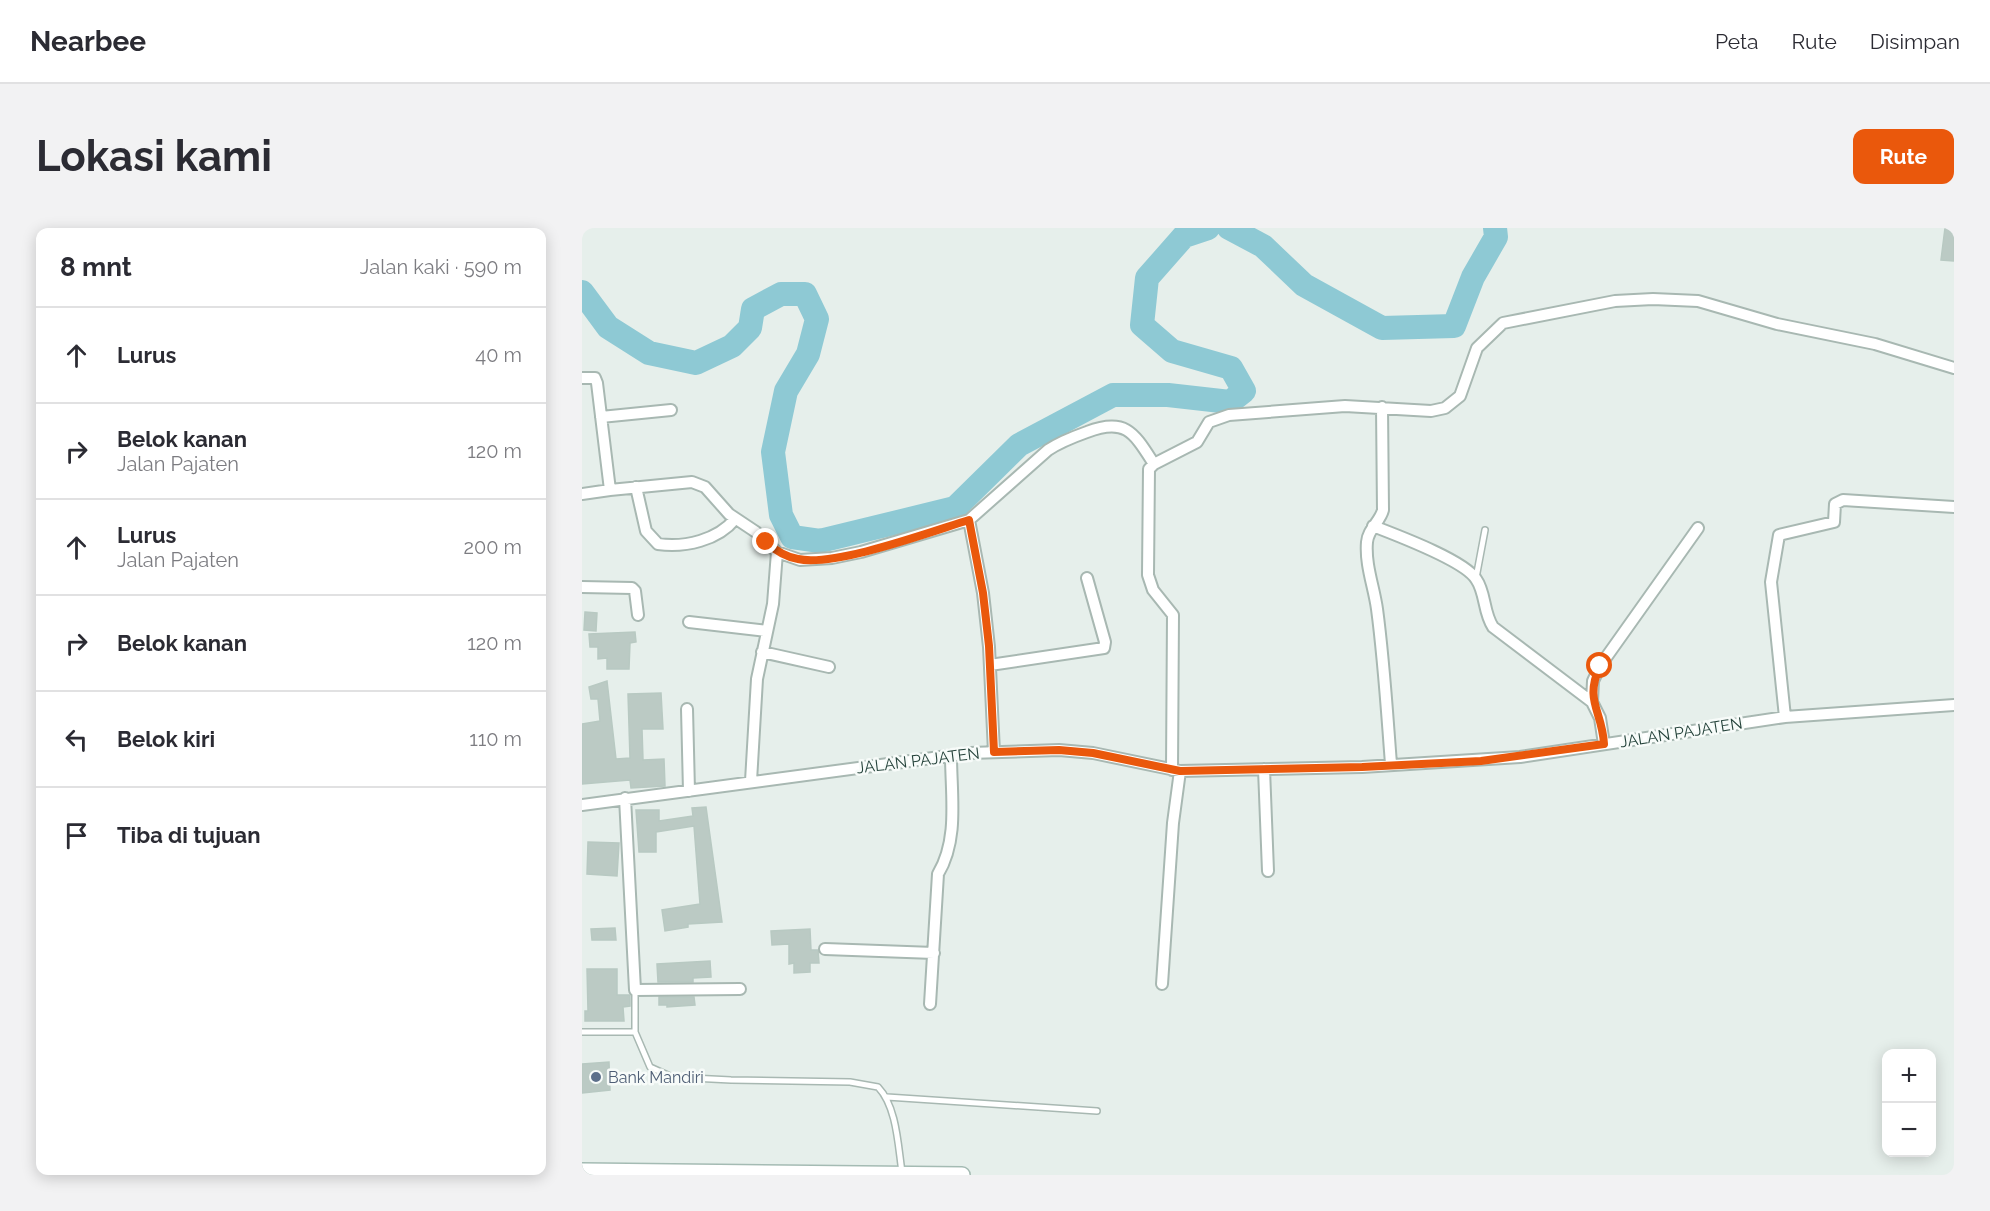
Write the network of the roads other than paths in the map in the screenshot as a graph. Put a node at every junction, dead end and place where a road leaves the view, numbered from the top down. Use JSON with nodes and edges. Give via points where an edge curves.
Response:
{"nodes":[{"id":1,"x":1954,"y":369,"type":"edge"},
{"id":2,"x":582,"y":378,"type":"edge"},
{"id":3,"x":1382,"y":407,"type":"junction"},
{"id":4,"x":671,"y":410,"type":"dead end"},
{"id":5,"x":601,"y":417,"type":"junction"},
{"id":6,"x":1154,"y":464,"type":"junction"},
{"id":7,"x":636,"y":488,"type":"junction"},
{"id":8,"x":610,"y":490,"type":"junction"},
{"id":9,"x":582,"y":494,"type":"edge"},
{"id":10,"x":1954,"y":507,"type":"edge"},
{"id":11,"x":735,"y":519,"type":"junction"},
{"id":12,"x":969,"y":520,"type":"junction"},
{"id":13,"x":1373,"y":526,"type":"junction"},
{"id":14,"x":1698,"y":528,"type":"dead end"},
{"id":15,"x":1485,"y":530,"type":"dead end"},
{"id":16,"x":777,"y":552,"type":"junction"},
{"id":17,"x":1087,"y":578,"type":"dead end"},
{"id":18,"x":1476,"y":578,"type":"junction"},
{"id":19,"x":582,"y":587,"type":"edge"},
{"id":20,"x":638,"y":615,"type":"dead end"},
{"id":21,"x":689,"y":622,"type":"dead end"},
{"id":22,"x":767,"y":631,"type":"junction"},
{"id":23,"x":762,"y":652,"type":"junction"},
{"id":24,"x":990,"y":665,"type":"junction"},
{"id":25,"x":829,"y":667,"type":"dead end"},
{"id":26,"x":1592,"y":702,"type":"junction"},
{"id":27,"x":1954,"y":705,"type":"edge"},
{"id":28,"x":687,"y":709,"type":"dead end"},
{"id":29,"x":1785,"y":717,"type":"junction"},
{"id":30,"x":1604,"y":744,"type":"junction"},
{"id":31,"x":994,"y":752,"type":"junction"},
{"id":32,"x":951,"y":755,"type":"junction"},
{"id":33,"x":1391,"y":764,"type":"junction"},
{"id":34,"x":1264,"y":769,"type":"junction"},
{"id":35,"x":1176,"y":771,"type":"junction"},
{"id":36,"x":751,"y":782,"type":"junction"},
{"id":37,"x":689,"y":791,"type":"junction"},
{"id":38,"x":625,"y":798,"type":"junction"},
{"id":39,"x":582,"y":805,"type":"edge"},
{"id":40,"x":1268,"y":871,"type":"dead end"},
{"id":41,"x":825,"y":949,"type":"dead end"},
{"id":42,"x":934,"y":953,"type":"junction"},
{"id":43,"x":1162,"y":984,"type":"dead end"},
{"id":44,"x":740,"y":989,"type":"dead end"},
{"id":45,"x":635,"y":990,"type":"junction"},
{"id":46,"x":930,"y":1005,"type":"dead end"},
{"id":47,"x":582,"y":1032,"type":"edge"},
{"id":48,"x":635,"y":1032,"type":"junction"},
{"id":49,"x":887,"y":1097,"type":"junction"},
{"id":50,"x":1097,"y":1111,"type":"dead end"},
{"id":51,"x":582,"y":1171,"type":"edge"},
{"id":52,"x":681,"y":1173,"type":"edge"},
{"id":53,"x":903,"y":1174,"type":"edge"},
{"id":54,"x":962,"y":1175,"type":"edge"}],
"edges":[{"from":1,"to":3,"type":"street","via":[[1875,344],[1777,324],[1698,301],[1615,301],[1503,323],[1477,348],[1460,396],[1445,408],[1431,411]]},
{"from":2,"to":5,"type":"street","via":[[595,378]]},
{"from":3,"to":6,"type":"street","via":[[1229,415],[1205,424],[1197,442]]},
{"from":3,"to":13,"type":"street","via":[[1383,510]]},
{"from":4,"to":5,"type":"street"},
{"from":5,"to":8,"type":"street"},
{"from":6,"to":12,"type":"street","via":[[1125,428],[1115,424],[1100,426],[1048,450]]},
{"from":6,"to":35,"type":"street","via":[[1149,469],[1148,575],[1153,590],[1173,615]]},
{"from":7,"to":8,"type":"street"},
{"from":7,"to":11,"type":"street","via":[[701,484]]},
{"from":7,"to":11,"type":"street","via":[[646,531],[658,544],[713,537],[723,533]]},
{"from":8,"to":9,"type":"street"},
{"from":10,"to":29,"type":"street","via":[[1842,500],[1835,504],[1834,522],[1779,535],[1770,582]]},
{"from":11,"to":16,"type":"street"},
{"from":12,"to":16,"type":"street","via":[[831,558],[800,560]]},
{"from":12,"to":24,"type":"street","via":[[983,593]]},
{"from":13,"to":18,"type":"street","via":[[1462,567]]},
{"from":13,"to":33,"type":"street","via":[[1367,540],[1368,565],[1377,607]]},
{"from":14,"to":26,"type":"street","via":[[1600,666],[1593,681]]},
{"from":15,"to":18,"type":"lane"},
{"from":16,"to":22,"type":"street"},
{"from":17,"to":24,"type":"street","via":[[1104,648]]},
{"from":18,"to":26,"type":"street","via":[[1486,617],[1493,627]]},
{"from":19,"to":20,"type":"street","via":[[632,588]]},
{"from":21,"to":22,"type":"street"},
{"from":22,"to":23,"type":"street"},
{"from":23,"to":25,"type":"street"},
{"from":23,"to":36,"type":"street","via":[[754,706]]},
{"from":24,"to":31,"type":"street"},
{"from":26,"to":30,"type":"street","via":[[1600,718]]},
{"from":27,"to":29,"type":"street","name":"JALAN PAJATEN"},
{"from":28,"to":37,"type":"street"},
{"from":29,"to":30,"type":"street","name":"JALAN PAJATEN"},
{"from":30,"to":33,"type":"street","name":"JALAN PAJATEN","via":[[1520,757]]},
{"from":31,"to":32,"type":"street","name":"JALAN PAJATEN"},
{"from":31,"to":35,"type":"street","name":"JALAN PAJATEN","via":[[1093,753]]},
{"from":32,"to":36,"type":"street","name":"JALAN PAJATEN"},
{"from":32,"to":42,"type":"street","via":[[951,843],[938,874]]},
{"from":33,"to":34,"type":"street","name":"JALAN PAJATEN"},
{"from":34,"to":35,"type":"street","name":"JALAN PAJATEN"},
{"from":34,"to":40,"type":"street"},
{"from":35,"to":43,"type":"street"},
{"from":36,"to":37,"type":"street","name":"JALAN PAJATEN"},
{"from":37,"to":38,"type":"street","name":"JALAN PAJATEN"},
{"from":38,"to":39,"type":"street","name":"JALAN PAJATEN"},
{"from":38,"to":45,"type":"street"},
{"from":41,"to":42,"type":"street"},
{"from":42,"to":46,"type":"street"},
{"from":44,"to":45,"type":"street"},
{"from":45,"to":48,"type":"lane"},
{"from":47,"to":48,"type":"lane"},
{"from":48,"to":49,"type":"lane","via":[[650,1067],[672,1077],[860,1083],[878,1087]]},
{"from":49,"to":50,"type":"lane"},
{"from":49,"to":53,"type":"lane"},
{"from":51,"to":52,"type":"street"},
{"from":52,"to":53,"type":"street"},
{"from":53,"to":54,"type":"street"}]}
